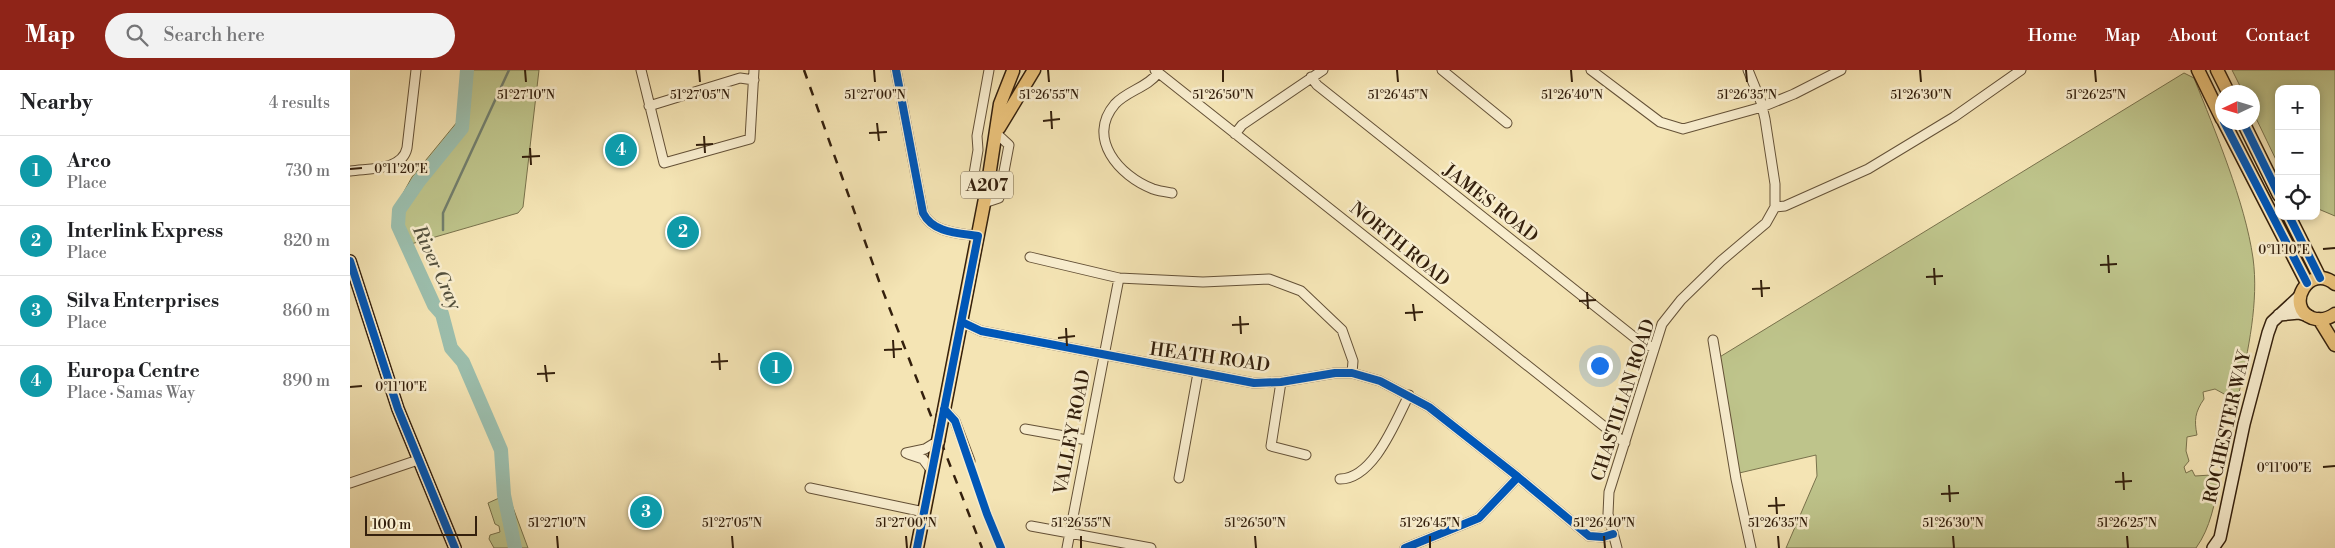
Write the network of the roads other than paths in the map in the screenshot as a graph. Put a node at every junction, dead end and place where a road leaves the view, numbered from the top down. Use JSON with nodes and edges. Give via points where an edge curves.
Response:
{"nodes":[{"id":1,"x":416,"y":70,"type":"edge"},
{"id":2,"x":641,"y":70,"type":"edge"},
{"id":3,"x":754,"y":70,"type":"edge"},
{"id":4,"x":896,"y":70,"type":"edge"},
{"id":5,"x":989,"y":70,"type":"edge"},
{"id":6,"x":1012,"y":70,"type":"edge"},
{"id":7,"x":1322,"y":70,"type":"edge"},
{"id":8,"x":1442,"y":70,"type":"edge"},
{"id":9,"x":1591,"y":70,"type":"edge"},
{"id":10,"x":1748,"y":70,"type":"edge"},
{"id":11,"x":1841,"y":70,"type":"edge"},
{"id":12,"x":2022,"y":70,"type":"edge"},
{"id":13,"x":2198,"y":70,"type":"edge"},
{"id":14,"x":2217,"y":70,"type":"edge"},
{"id":15,"x":1033,"y":72,"type":"edge"},
{"id":16,"x":1160,"y":72,"type":"edge"},
{"id":17,"x":1311,"y":77,"type":"junction"},
{"id":18,"x":754,"y":80,"type":"junction"},
{"id":19,"x":2224,"y":85,"type":"edge"},
{"id":20,"x":984,"y":101,"type":"junction"},
{"id":21,"x":1000,"y":104,"type":"junction"},
{"id":22,"x":2215,"y":105,"type":"edge"},
{"id":23,"x":649,"y":106,"type":"junction"},
{"id":24,"x":1762,"y":108,"type":"junction"},
{"id":25,"x":1507,"y":122,"type":"dead end"},
{"id":26,"x":2228,"y":130,"type":"edge"},
{"id":27,"x":2247,"y":130,"type":"edge"},
{"id":28,"x":996,"y":133,"type":"junction"},
{"id":29,"x":1235,"y":134,"type":"junction"},
{"id":30,"x":350,"y":171,"type":"edge"},
{"id":31,"x":988,"y":183,"type":"junction"},
{"id":32,"x":2275,"y":187,"type":"edge"},
{"id":33,"x":1172,"y":193,"type":"dead end"},
{"id":34,"x":984,"y":203,"type":"junction"},
{"id":35,"x":1775,"y":207,"type":"junction"},
{"id":36,"x":2291,"y":220,"type":"edge"},
{"id":37,"x":978,"y":236,"type":"junction"},
{"id":38,"x":1030,"y":258,"type":"dead end"},
{"id":39,"x":350,"y":261,"type":"edge"},
{"id":40,"x":1118,"y":278,"type":"junction"},
{"id":41,"x":2320,"y":278,"type":"junction"},
{"id":42,"x":2306,"y":283,"type":"junction"},
{"id":43,"x":2335,"y":284,"type":"edge"},
{"id":44,"x":2300,"y":296,"type":"junction"},
{"id":45,"x":2335,"y":314,"type":"edge"},
{"id":46,"x":2279,"y":315,"type":"junction"},
{"id":47,"x":2314,"y":318,"type":"junction"},
{"id":48,"x":961,"y":328,"type":"junction"},
{"id":49,"x":1713,"y":340,"type":"dead end"},
{"id":50,"x":2335,"y":345,"type":"edge"},
{"id":51,"x":1654,"y":348,"type":"junction"},
{"id":52,"x":1104,"y":356,"type":"junction"},
{"id":53,"x":1198,"y":373,"type":"junction"},
{"id":54,"x":1352,"y":373,"type":"junction"},
{"id":55,"x":1281,"y":382,"type":"junction"},
{"id":56,"x":1409,"y":395,"type":"junction"},
{"id":57,"x":943,"y":412,"type":"junction"},
{"id":58,"x":1025,"y":429,"type":"dead end"},
{"id":59,"x":1087,"y":440,"type":"junction"},
{"id":60,"x":938,"y":441,"type":"junction"},
{"id":61,"x":1625,"y":443,"type":"junction"},
{"id":62,"x":1306,"y":456,"type":"dead end"},
{"id":63,"x":418,"y":460,"type":"junction"},
{"id":64,"x":970,"y":461,"type":"dead end"},
{"id":65,"x":932,"y":471,"type":"junction"},
{"id":66,"x":1518,"y":477,"type":"junction"},
{"id":67,"x":1179,"y":478,"type":"dead end"},
{"id":68,"x":1340,"y":479,"type":"dead end"},
{"id":69,"x":350,"y":483,"type":"edge"},
{"id":70,"x":810,"y":488,"type":"dead end"},
{"id":71,"x":924,"y":512,"type":"junction"},
{"id":72,"x":1031,"y":526,"type":"dead end"},
{"id":73,"x":1070,"y":533,"type":"junction"},
{"id":74,"x":1613,"y":534,"type":"junction"},
{"id":75,"x":455,"y":548,"type":"edge"},
{"id":76,"x":917,"y":548,"type":"edge"},
{"id":77,"x":1067,"y":548,"type":"edge"},
{"id":78,"x":1151,"y":548,"type":"edge"},
{"id":79,"x":1405,"y":548,"type":"edge"},
{"id":80,"x":1617,"y":548,"type":"edge"},
{"id":81,"x":1751,"y":548,"type":"edge"},
{"id":82,"x":2212,"y":548,"type":"edge"}],
"edges":[{"from":1,"to":30,"type":"street","via":[[404,157],[394,164]]},
{"from":2,"to":23,"type":"street"},
{"from":3,"to":18,"type":"street"},
{"from":4,"to":37,"type":"street","via":[[923,213],[927,221],[937,228]]},
{"from":5,"to":20,"type":"street"},
{"from":6,"to":15,"type":"main road","number":"A207","via":[[1019,76]]},
{"from":6,"to":21,"type":"main road","number":"A207"},
{"from":7,"to":17,"type":"street"},
{"from":8,"to":25,"type":"street"},
{"from":9,"to":24,"type":"street","via":[[1660,122],[1683,129]]},
{"from":10,"to":24,"type":"street"},
{"from":11,"to":24,"type":"street"},
{"from":12,"to":35,"type":"street","via":[[1954,117],[1868,169],[1786,206]]},
{"from":13,"to":22,"type":"main road"},
{"from":14,"to":19,"type":"main road"},
{"from":15,"to":28,"type":"main road","number":"A207"},
{"from":16,"to":29,"type":"street","name":"NORTH ROAD"},
{"from":16,"to":33,"type":"street","via":[[1117,103],[1107,116],[1103,130],[1105,146],[1129,175],[1153,190]]},
{"from":17,"to":29,"type":"street"},
{"from":17,"to":51,"type":"street","name":"JAMES ROAD","via":[[1316,85],[1639,341]]},
{"from":18,"to":23,"type":"street","via":[[740,78]]},
{"from":18,"to":23,"type":"street","via":[[750,139],[664,163]]},
{"from":20,"to":21,"type":"street"},
{"from":20,"to":31,"type":"street","via":[[974,174],[981,182]]},
{"from":21,"to":28,"type":"main road","number":"A207"},
{"from":24,"to":35,"type":"street","via":[[1775,184]]},
{"from":26,"to":42,"type":"main road"},
{"from":27,"to":32,"type":"main road"},
{"from":28,"to":31,"type":"main road","number":"A207"},
{"from":28,"to":34,"type":"street","via":[[1009,145],[999,198]]},
{"from":29,"to":61,"type":"street","name":"NORTH ROAD"},
{"from":31,"to":34,"type":"main road","number":"A207"},
{"from":34,"to":37,"type":"main road","number":"A207"},
{"from":35,"to":51,"type":"street","name":"CHASTILIAN ROAD","via":[[1766,223],[1721,261],[1671,311],[1662,324]]},
{"from":36,"to":41,"type":"main road"},
{"from":37,"to":48,"type":"main road","number":"A207"},
{"from":38,"to":40,"type":"street"},
{"from":39,"to":63,"type":"main road","via":[[392,393]]},
{"from":40,"to":52,"type":"street","name":"VALLEY ROAD"},
{"from":40,"to":54,"type":"street","via":[[1203,282],[1269,280],[1301,291],[1342,330],[1353,361]]},
{"from":41,"to":42,"type":"main road"},
{"from":41,"to":43,"type":"main road"},
{"from":42,"to":44,"type":"main road"},
{"from":44,"to":46,"type":"main road","name":"ROCHESTER WAY"},
{"from":44,"to":47,"type":"main road","via":[[2302,307]]},
{"from":45,"to":47,"type":"main road"},
{"from":46,"to":47,"type":"main road","via":[[2299,313]]},
{"from":46,"to":82,"type":"main road","name":"ROCHESTER WAY","via":[[2268,333],[2244,424],[2220,538]]},
{"from":47,"to":50,"type":"main road"},
{"from":48,"to":52,"type":"street","name":"HEATH ROAD"},
{"from":48,"to":57,"type":"main road","number":"A207"},
{"from":49,"to":81,"type":"street"},
{"from":51,"to":61,"type":"street","name":"CHASTILIAN ROAD"},
{"from":52,"to":53,"type":"street","name":"HEATH ROAD"},
{"from":52,"to":59,"type":"street","name":"VALLEY ROAD"},
{"from":53,"to":55,"type":"street","name":"HEATH ROAD","via":[[1254,383]]},
{"from":53,"to":67,"type":"street"},
{"from":54,"to":55,"type":"street","name":"HEATH ROAD"},
{"from":54,"to":56,"type":"street","name":"HEATH ROAD","via":[[1380,381]]},
{"from":55,"to":62,"type":"street","via":[[1271,446]]},
{"from":56,"to":66,"type":"street","name":"HEATH ROAD"},
{"from":56,"to":68,"type":"street","via":[[1375,458],[1355,476]]},
{"from":57,"to":60,"type":"main road","number":"A207","bridge":true},
{"from":57,"to":64,"type":"street","via":[[955,421]]},
{"from":58,"to":59,"type":"street"},
{"from":59,"to":73,"type":"street","name":"VALLEY ROAD"},
{"from":60,"to":65,"type":"main road","number":"A207"},
{"from":60,"to":65,"type":"street","via":[[925,450],[906,453],[919,457]]},
{"from":61,"to":74,"type":"street","name":"CHASTILIAN ROAD","via":[[1609,492],[1608,514]]},
{"from":63,"to":69,"type":"street"},
{"from":63,"to":75,"type":"main road"},
{"from":65,"to":71,"type":"main road","number":"A207"},
{"from":66,"to":74,"type":"street","name":"HEATH ROAD","via":[[1589,536]]},
{"from":66,"to":79,"type":"street","via":[[1479,518]]},
{"from":70,"to":71,"type":"street"},
{"from":71,"to":76,"type":"main road","number":"A207"},
{"from":72,"to":73,"type":"street"},
{"from":73,"to":77,"type":"street","name":"VALLEY ROAD"},
{"from":73,"to":78,"type":"street"},
{"from":74,"to":80,"type":"street","name":"CHASTILIAN ROAD"}]}
